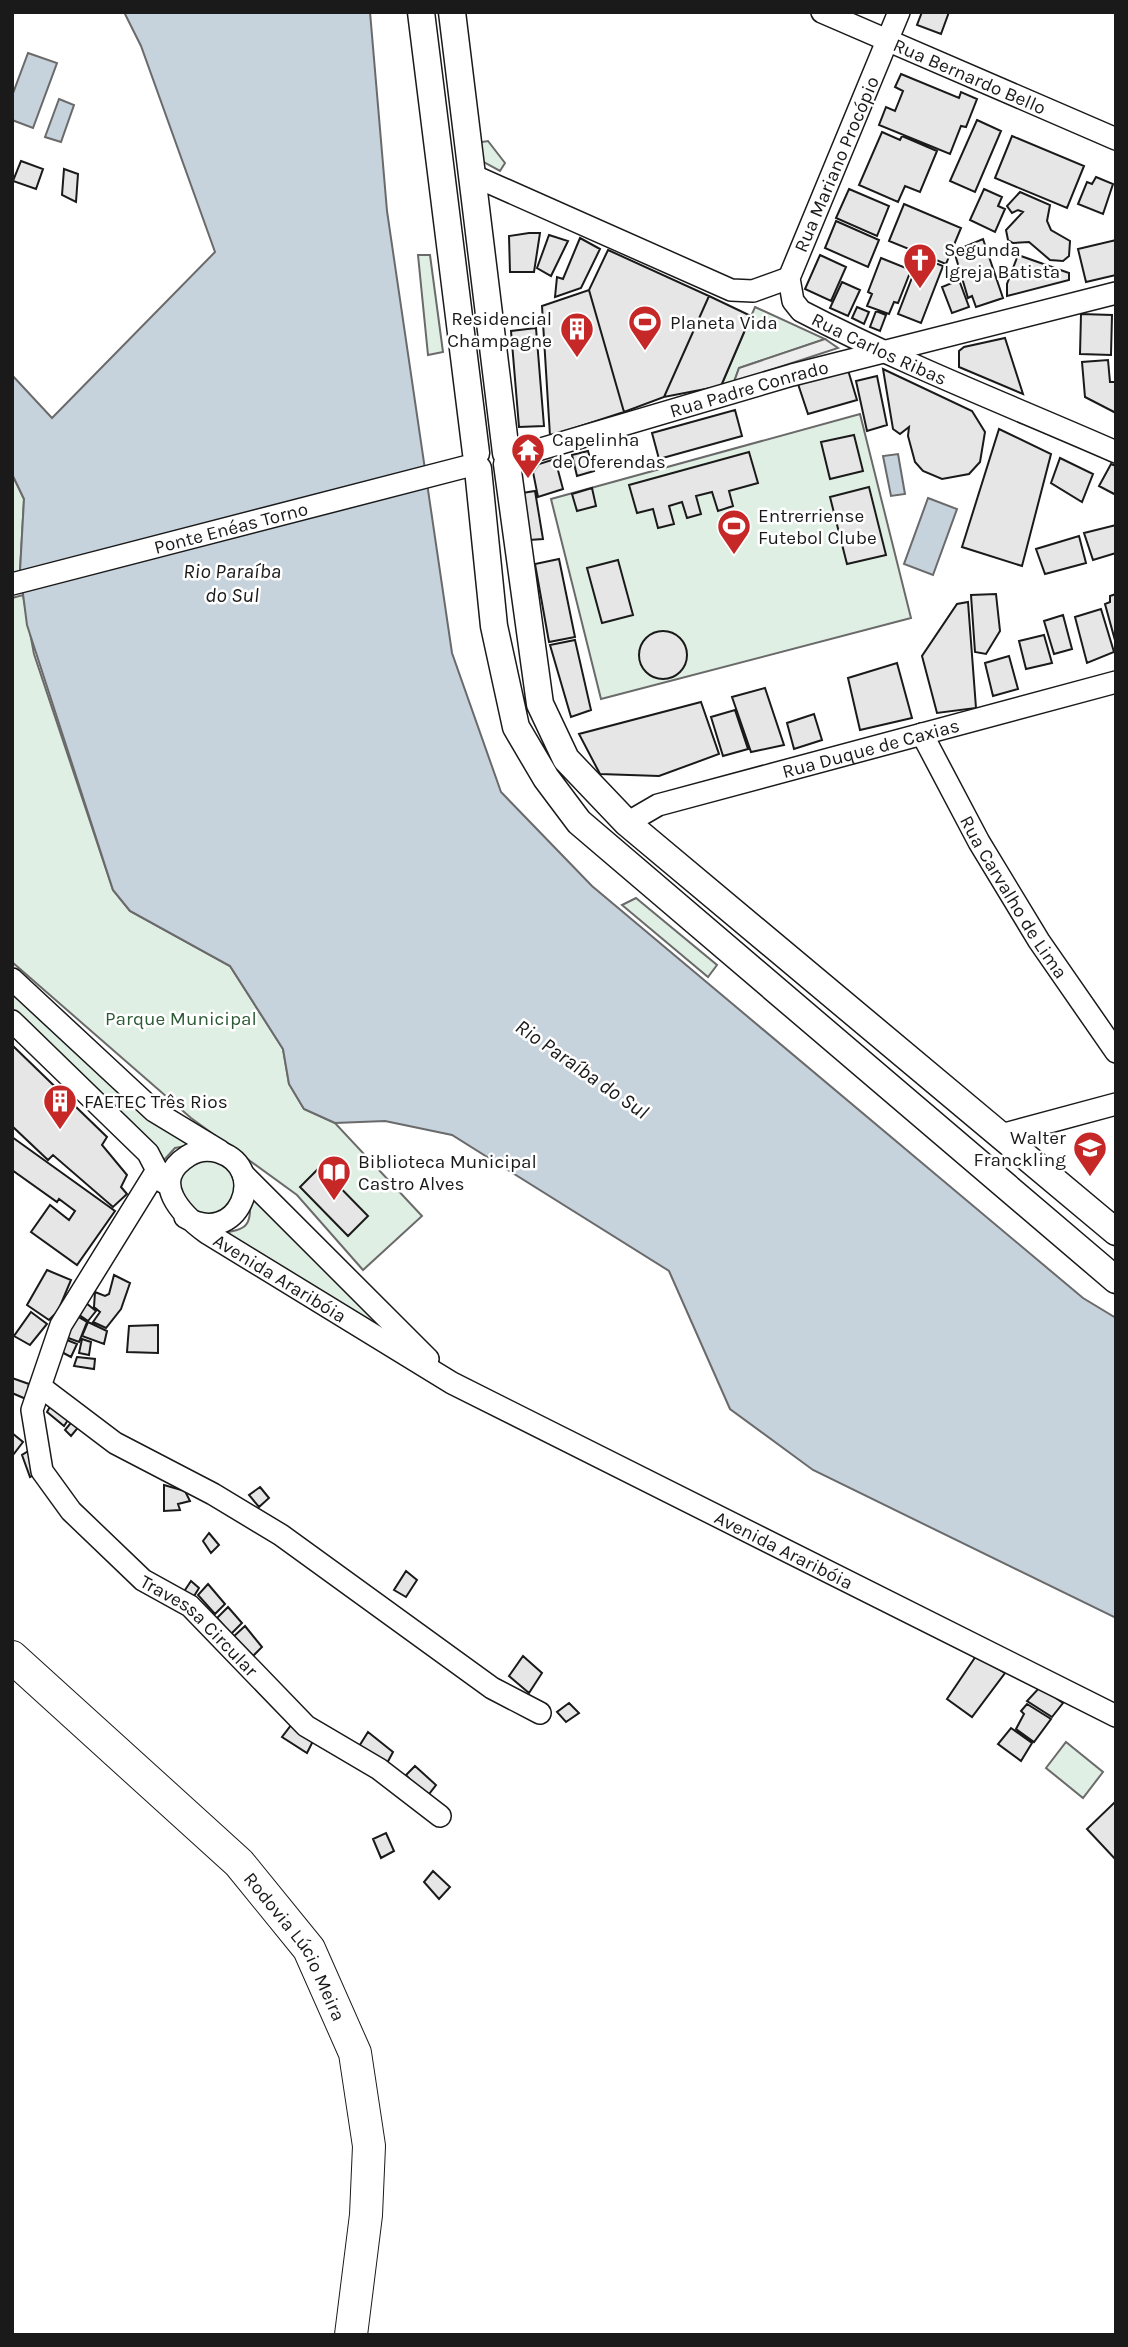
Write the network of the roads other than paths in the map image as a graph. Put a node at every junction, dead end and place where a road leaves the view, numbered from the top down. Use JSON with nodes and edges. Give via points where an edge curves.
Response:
{"nodes":[{"id":1,"x":421,"y":12,"type":"edge"},
{"id":2,"x":452,"y":12,"type":"edge"},
{"id":3,"x":822,"y":12,"type":"edge"},
{"id":4,"x":899,"y":12,"type":"edge"},
{"id":5,"x":888,"y":39,"type":"junction"},
{"id":6,"x":1116,"y":139,"type":"edge"},
{"id":7,"x":472,"y":175,"type":"junction"},
{"id":8,"x":789,"y":278,"type":"junction"},
{"id":9,"x":1116,"y":293,"type":"edge"},
{"id":10,"x":881,"y":352,"type":"junction"},
{"id":11,"x":1116,"y":452,"type":"edge"},
{"id":12,"x":507,"y":459,"type":"junction"},
{"id":13,"x":477,"y":462,"type":"junction"},
{"id":14,"x":12,"y":584,"type":"edge"},
{"id":15,"x":1116,"y":682,"type":"edge"},
{"id":16,"x":922,"y":734,"type":"junction"},
{"id":17,"x":627,"y":823,"type":"junction"},
{"id":18,"x":12,"y":979,"type":"edge"},
{"id":19,"x":12,"y":1021,"type":"edge"},
{"id":20,"x":1116,"y":1052,"type":"edge"},
{"id":21,"x":1116,"y":1104,"type":"edge"},
{"id":22,"x":1001,"y":1135,"type":"junction"},
{"id":23,"x":228,"y":1156,"type":"junction"},
{"id":24,"x":157,"y":1170,"type":"junction"},
{"id":25,"x":243,"y":1174,"type":"junction"},
{"id":26,"x":180,"y":1212,"type":"junction"},
{"id":27,"x":1116,"y":1233,"type":"edge"},
{"id":28,"x":1116,"y":1280,"type":"edge"},
{"id":29,"x":452,"y":1383,"type":"junction"},
{"id":30,"x":41,"y":1387,"type":"junction"},
{"id":31,"x":12,"y":1657,"type":"edge"},
{"id":32,"x":540,"y":1713,"type":"dead end"},
{"id":33,"x":1116,"y":1716,"type":"edge"},
{"id":34,"x":440,"y":1816,"type":"dead end"},
{"id":35,"x":351,"y":2335,"type":"edge"}],
"edges":[{"from":1,"to":13,"type":"main road"},
{"from":2,"to":7,"type":"main road"},
{"from":3,"to":5,"type":"street","name":"Rua Bernardo Bello"},
{"from":4,"to":5,"type":"street","name":"Rua Mariano Procópio"},
{"from":5,"to":6,"type":"street","name":"Rua Bernardo Bello"},
{"from":5,"to":8,"type":"street","name":"Rua Mariano Procópio"},
{"from":7,"to":8,"type":"street","via":[[731,290],[770,287]]},
{"from":7,"to":12,"type":"main road"},
{"from":8,"to":10,"type":"street","name":"Rua Carlos Ribas","via":[[793,301],[801,311]]},
{"from":9,"to":10,"type":"street","name":"Rua Padre Conrado"},
{"from":10,"to":11,"type":"street","name":"Rua Carlos Ribas"},
{"from":10,"to":12,"type":"street","name":"Rua Padre Conrado"},
{"from":12,"to":13,"type":"main road","via":[[497,475],[486,475]]},
{"from":12,"to":17,"type":"main road","via":[[540,704],[566,759]]},
{"from":13,"to":14,"type":"street","name":"Ponte Enéas Torno"},
{"from":13,"to":28,"type":"main road","via":[[494,626],[516,727],[579,822]]},
{"from":15,"to":16,"type":"street","name":"Rua Duque de Caxias"},
{"from":16,"to":17,"type":"street","name":"Rua Duque de Caxias","via":[[658,805]]},
{"from":16,"to":20,"type":"street","name":"Rua Carvalho de Lima","via":[[1039,941]]},
{"from":17,"to":22,"type":"main road"},
{"from":18,"to":23,"type":"street","via":[[154,1111]]},
{"from":19,"to":24,"type":"street","via":[[148,1153]]},
{"from":21,"to":22,"type":"street"},
{"from":22,"to":27,"type":"main road"},
{"from":23,"to":25,"type":"street"},
{"from":23,"to":26,"type":"street","via":[[203,1150],[181,1161],[171,1183]]},
{"from":24,"to":26,"type":"street"},
{"from":24,"to":30,"type":"street","name":"Travessa Circular","via":[[61,1325]]},
{"from":25,"to":26,"type":"street","via":[[245,1194],[230,1218],[202,1225]]},
{"from":25,"to":29,"type":"street","name":"Avenida Araribóia"},
{"from":26,"to":29,"type":"street","name":"Avenida Araribóia"},
{"from":29,"to":33,"type":"street","name":"Avenida Araribóia"},
{"from":30,"to":32,"type":"street","via":[[115,1443],[281,1535],[492,1688]]},
{"from":30,"to":34,"type":"street","name":"Travessa Circular","via":[[32,1410],[42,1471],[71,1511],[143,1580],[190,1606],[306,1726],[379,1769]]},
{"from":31,"to":35,"type":"highway","name":"Rodovia Lúcio Meira","via":[[239,1863],[309,1949],[355,2053],[369,2146],[366,2215]]}]}
